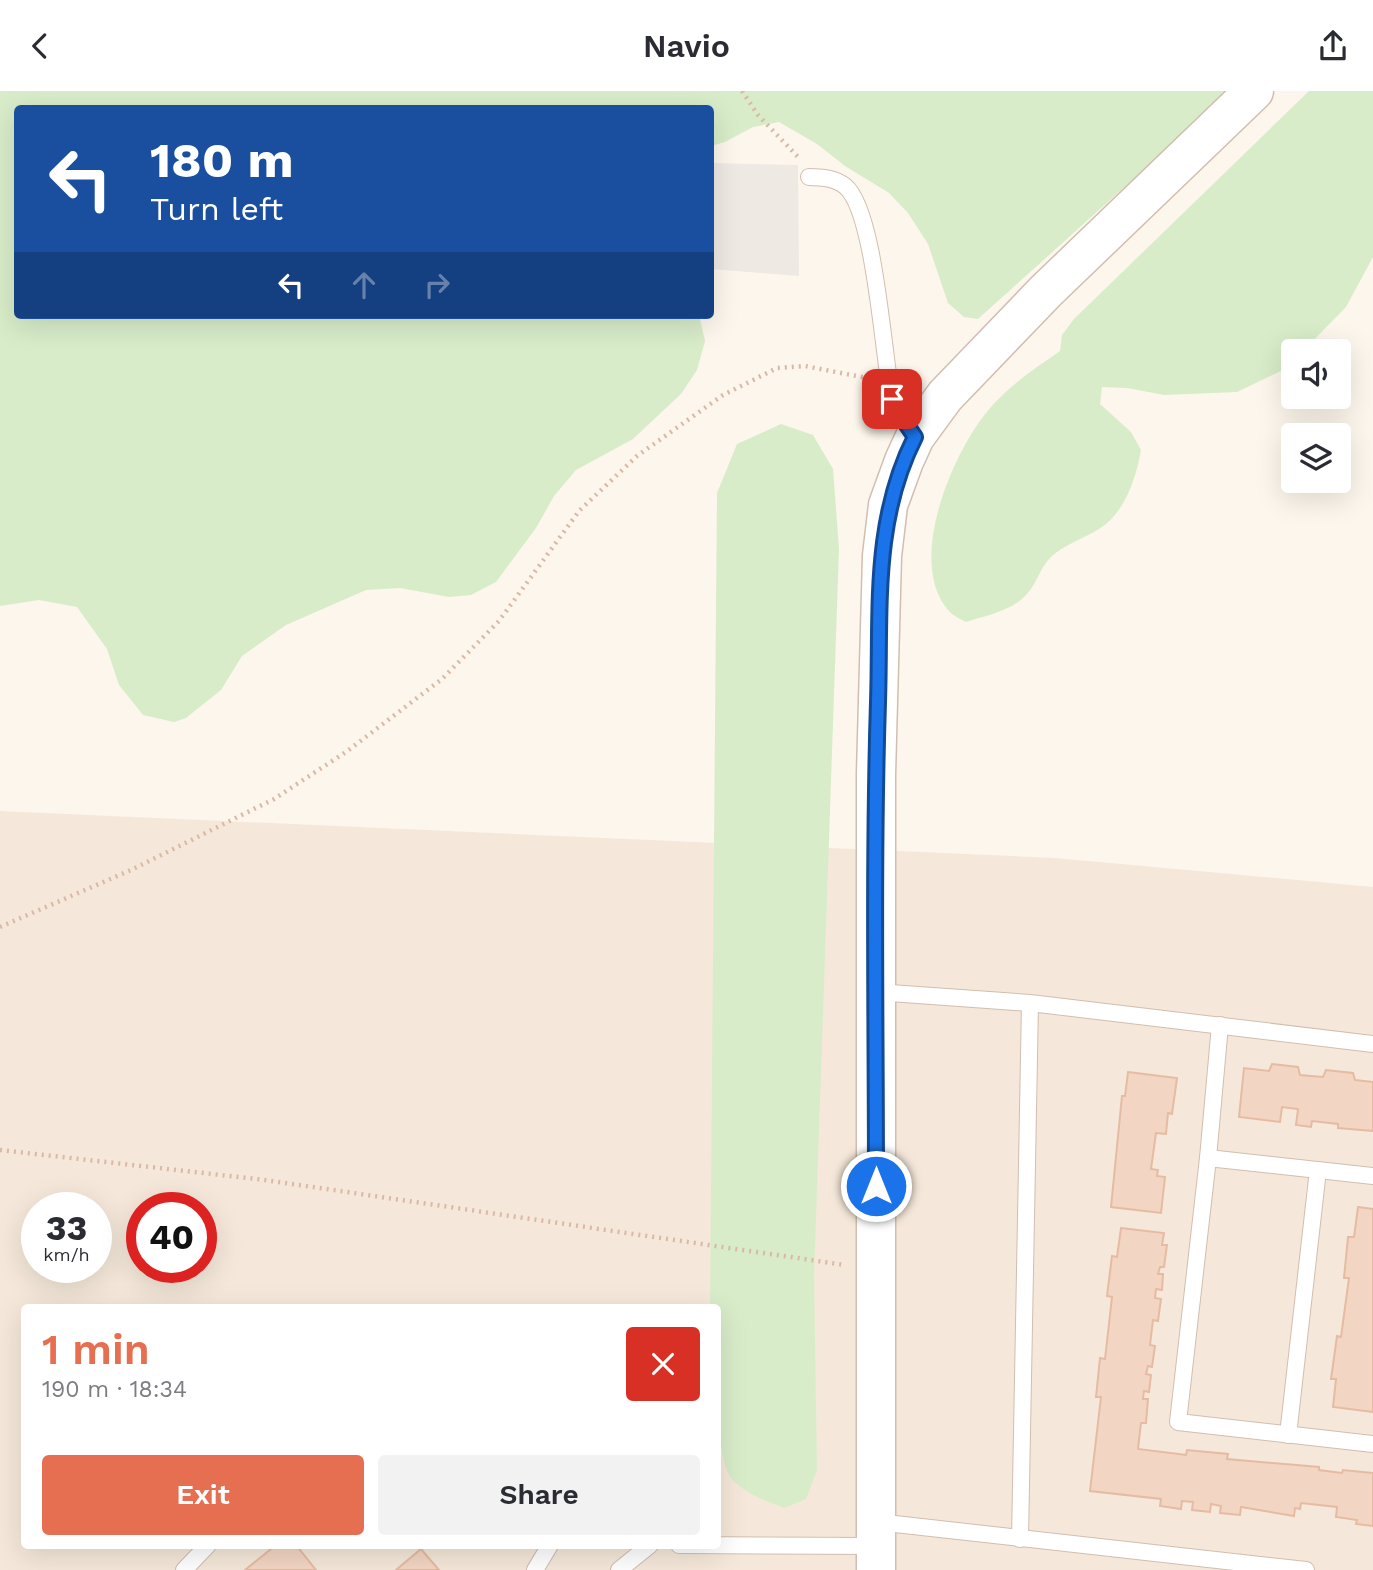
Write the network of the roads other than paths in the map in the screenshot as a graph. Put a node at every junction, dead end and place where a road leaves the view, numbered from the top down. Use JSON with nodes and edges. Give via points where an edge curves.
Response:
{"nodes":[{"id":1,"x":1254,"y":91,"type":"edge"},
{"id":2,"x":809,"y":177,"type":"dead end"},
{"id":3,"x":915,"y":437,"type":"junction"},
{"id":4,"x":876,"y":992,"type":"junction"},
{"id":5,"x":1030,"y":1003,"type":"junction"},
{"id":6,"x":1220,"y":1025,"type":"junction"},
{"id":7,"x":1373,"y":1044,"type":"edge"},
{"id":8,"x":1208,"y":1158,"type":"junction"},
{"id":9,"x":1318,"y":1170,"type":"junction"},
{"id":10,"x":1373,"y":1176,"type":"edge"},
{"id":11,"x":1288,"y":1434,"type":"junction"},
{"id":12,"x":1373,"y":1444,"type":"edge"},
{"id":13,"x":1020,"y":1539,"type":"junction"},
{"id":14,"x":721,"y":1545,"type":"edge"},
{"id":15,"x":876,"y":1546,"type":"edge"},
{"id":16,"x":204,"y":1549,"type":"edge"},
{"id":17,"x":548,"y":1549,"type":"edge"},
{"id":18,"x":645,"y":1549,"type":"edge"},
{"id":19,"x":1142,"y":1552,"type":"junction"},
{"id":20,"x":1264,"y":1568,"type":"edge"},
{"id":21,"x":184,"y":1570,"type":"edge"},
{"id":22,"x":535,"y":1570,"type":"edge"},
{"id":23,"x":619,"y":1570,"type":"edge"},
{"id":24,"x":1141,"y":1570,"type":"edge"},
{"id":25,"x":1306,"y":1570,"type":"edge"}],
"edges":[{"from":1,"to":3,"type":"street","via":[[992,345]]},
{"from":2,"to":3,"type":"lane","via":[[837,181],[855,199],[865,231],[889,382],[898,412]]},
{"from":3,"to":4,"type":"street","via":[[888,505],[882,556]]},
{"from":4,"to":5,"type":"lane"},
{"from":4,"to":15,"type":"street"},
{"from":5,"to":6,"type":"lane"},
{"from":5,"to":13,"type":"lane"},
{"from":6,"to":7,"type":"lane"},
{"from":6,"to":8,"type":"lane"},
{"from":8,"to":9,"type":"lane"},
{"from":8,"to":11,"type":"lane","via":[[1178,1422]]},
{"from":9,"to":10,"type":"lane"},
{"from":9,"to":11,"type":"lane"},
{"from":11,"to":12,"type":"lane"},
{"from":13,"to":15,"type":"lane"},
{"from":13,"to":19,"type":"lane"},
{"from":14,"to":15,"type":"lane"},
{"from":16,"to":21,"type":"lane"},
{"from":17,"to":22,"type":"lane"},
{"from":18,"to":23,"type":"lane"},
{"from":19,"to":20,"type":"lane"},
{"from":19,"to":24,"type":"lane"},
{"from":20,"to":25,"type":"lane"}]}
